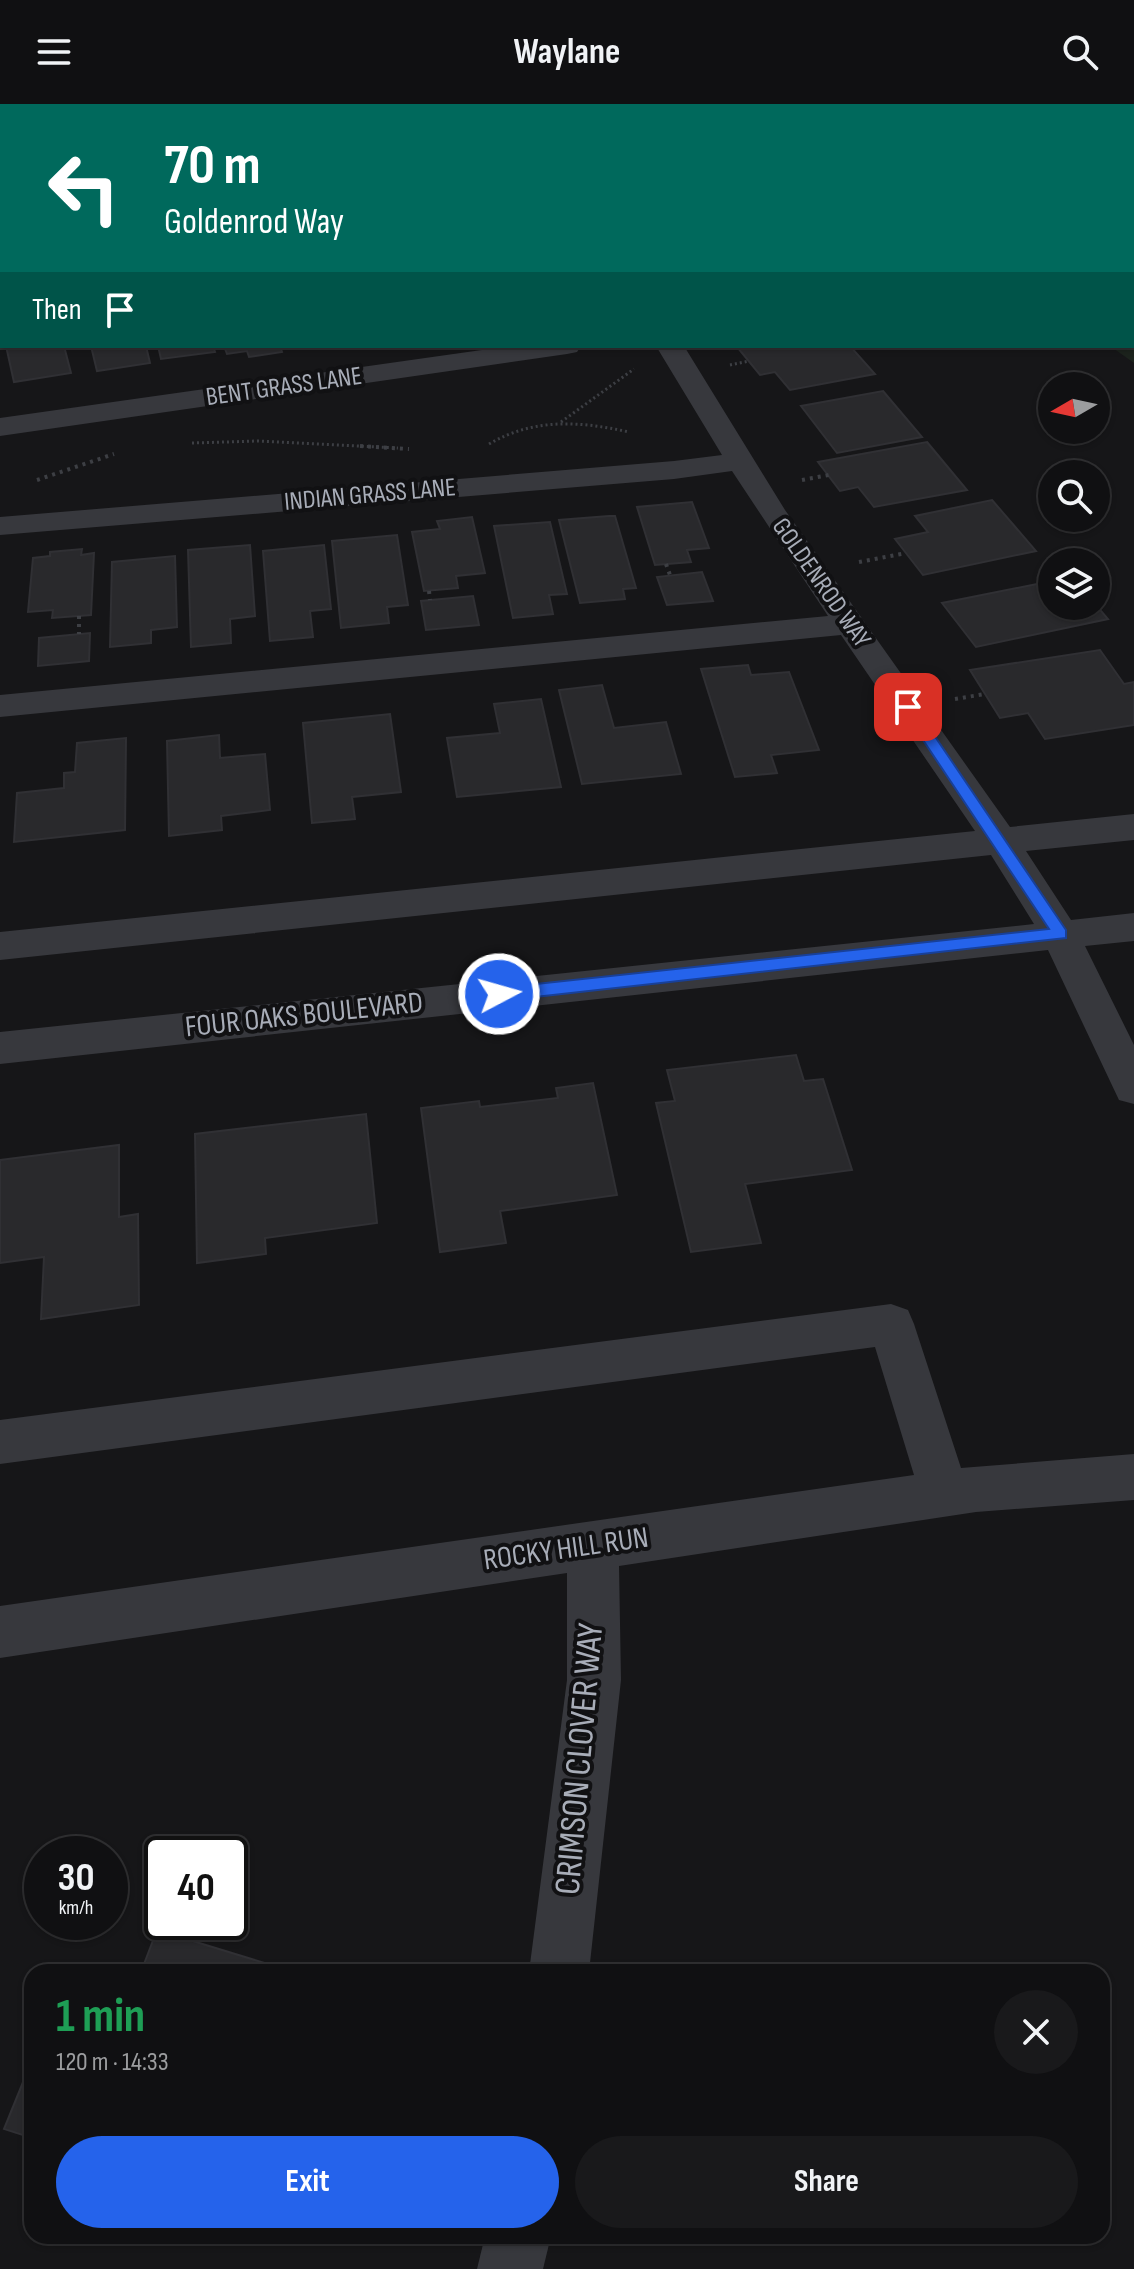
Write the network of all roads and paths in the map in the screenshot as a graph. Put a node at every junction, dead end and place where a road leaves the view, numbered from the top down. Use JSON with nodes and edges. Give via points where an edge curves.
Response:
{"nodes":[{"id":1,"x":553,"y":348,"type":"edge"},
{"id":2,"x":671,"y":348,"type":"edge"},
{"id":3,"x":639,"y":365,"type":"dead end"},
{"id":4,"x":560,"y":423,"type":"junction"},
{"id":5,"x":0,"y":427,"type":"edge"},
{"id":6,"x":638,"y":435,"type":"dead end"},
{"id":7,"x":187,"y":443,"type":"dead end"},
{"id":8,"x":488,"y":445,"type":"dead end"},
{"id":9,"x":419,"y":449,"type":"dead end"},
{"id":10,"x":122,"y":451,"type":"dead end"},
{"id":11,"x":739,"y":461,"type":"junction"},
{"id":12,"x":829,"y":475,"type":"dead end"},
{"id":13,"x":792,"y":481,"type":"dead end"},
{"id":14,"x":28,"y":482,"type":"dead end"},
{"id":15,"x":0,"y":526,"type":"edge"},
{"id":16,"x":906,"y":553,"type":"dead end"},
{"id":17,"x":666,"y":564,"type":"dead end"},
{"id":18,"x":850,"y":564,"type":"dead end"},
{"id":19,"x":670,"y":575,"type":"dead end"},
{"id":20,"x":429,"y":591,"type":"dead end"},
{"id":21,"x":430,"y":600,"type":"dead end"},
{"id":22,"x":79,"y":616,"type":"dead end"},
{"id":23,"x":851,"y":624,"type":"junction"},
{"id":24,"x":79,"y":634,"type":"dead end"},
{"id":25,"x":0,"y":706,"type":"edge"},
{"id":26,"x":1134,"y":827,"type":"edge"},
{"id":27,"x":1000,"y":840,"type":"junction"},
{"id":28,"x":1134,"y":927,"type":"edge"},
{"id":29,"x":1060,"y":934,"type":"junction"},
{"id":30,"x":0,"y":946,"type":"edge"},
{"id":31,"x":0,"y":1048,"type":"edge"},
{"id":32,"x":1134,"y":1088,"type":"edge"},
{"id":33,"x":0,"y":1442,"type":"edge"},
{"id":34,"x":1134,"y":1477,"type":"edge"},
{"id":35,"x":945,"y":1494,"type":"junction"},
{"id":36,"x":593,"y":1545,"type":"junction"},
{"id":37,"x":0,"y":1632,"type":"edge"},
{"id":38,"x":560,"y":1964,"type":"edge"},
{"id":39,"x":516,"y":2244,"type":"edge"},
{"id":40,"x":510,"y":2269,"type":"edge"}],
"edges":[{"from":1,"to":5,"type":"street","name":"BENT GRASS LANE"},
{"from":2,"to":11,"type":"street","name":"GOLDENROD WAY"},
{"from":3,"to":4,"type":"path"},
{"from":4,"to":6,"type":"path","via":[[587,422]]},
{"from":4,"to":8,"type":"path","via":[[516,429]]},
{"from":7,"to":9,"type":"path"},
{"from":10,"to":14,"type":"path"},
{"from":11,"to":15,"type":"street","name":"INDIAN GRASS LANE"},
{"from":11,"to":23,"type":"street","name":"GOLDENROD WAY"},
{"from":12,"to":13,"type":"path"},
{"from":16,"to":18,"type":"path"},
{"from":17,"to":19,"type":"path"},
{"from":20,"to":21,"type":"path"},
{"from":22,"to":24,"type":"path"},
{"from":23,"to":25,"type":"street"},
{"from":23,"to":27,"type":"street","name":"GOLDENROD WAY"},
{"from":26,"to":27,"type":"street"},
{"from":27,"to":29,"type":"street","name":"GOLDENROD WAY"},
{"from":27,"to":30,"type":"street"},
{"from":28,"to":29,"type":"street","name":"FOUR OAKS BOULEVARD"},
{"from":29,"to":31,"type":"street","name":"FOUR OAKS BOULEVARD"},
{"from":29,"to":32,"type":"street","name":"GOLDENROD WAY"},
{"from":33,"to":35,"type":"street","via":[[891,1324]]},
{"from":34,"to":35,"type":"street","name":"ROCKY HILL RUN"},
{"from":35,"to":36,"type":"street","name":"ROCKY HILL RUN"},
{"from":36,"to":37,"type":"street","name":"ROCKY HILL RUN"},
{"from":36,"to":38,"type":"street","name":"CRIMSON CLOVER WAY","via":[[594,1680]]},
{"from":39,"to":40,"type":"street"}]}
